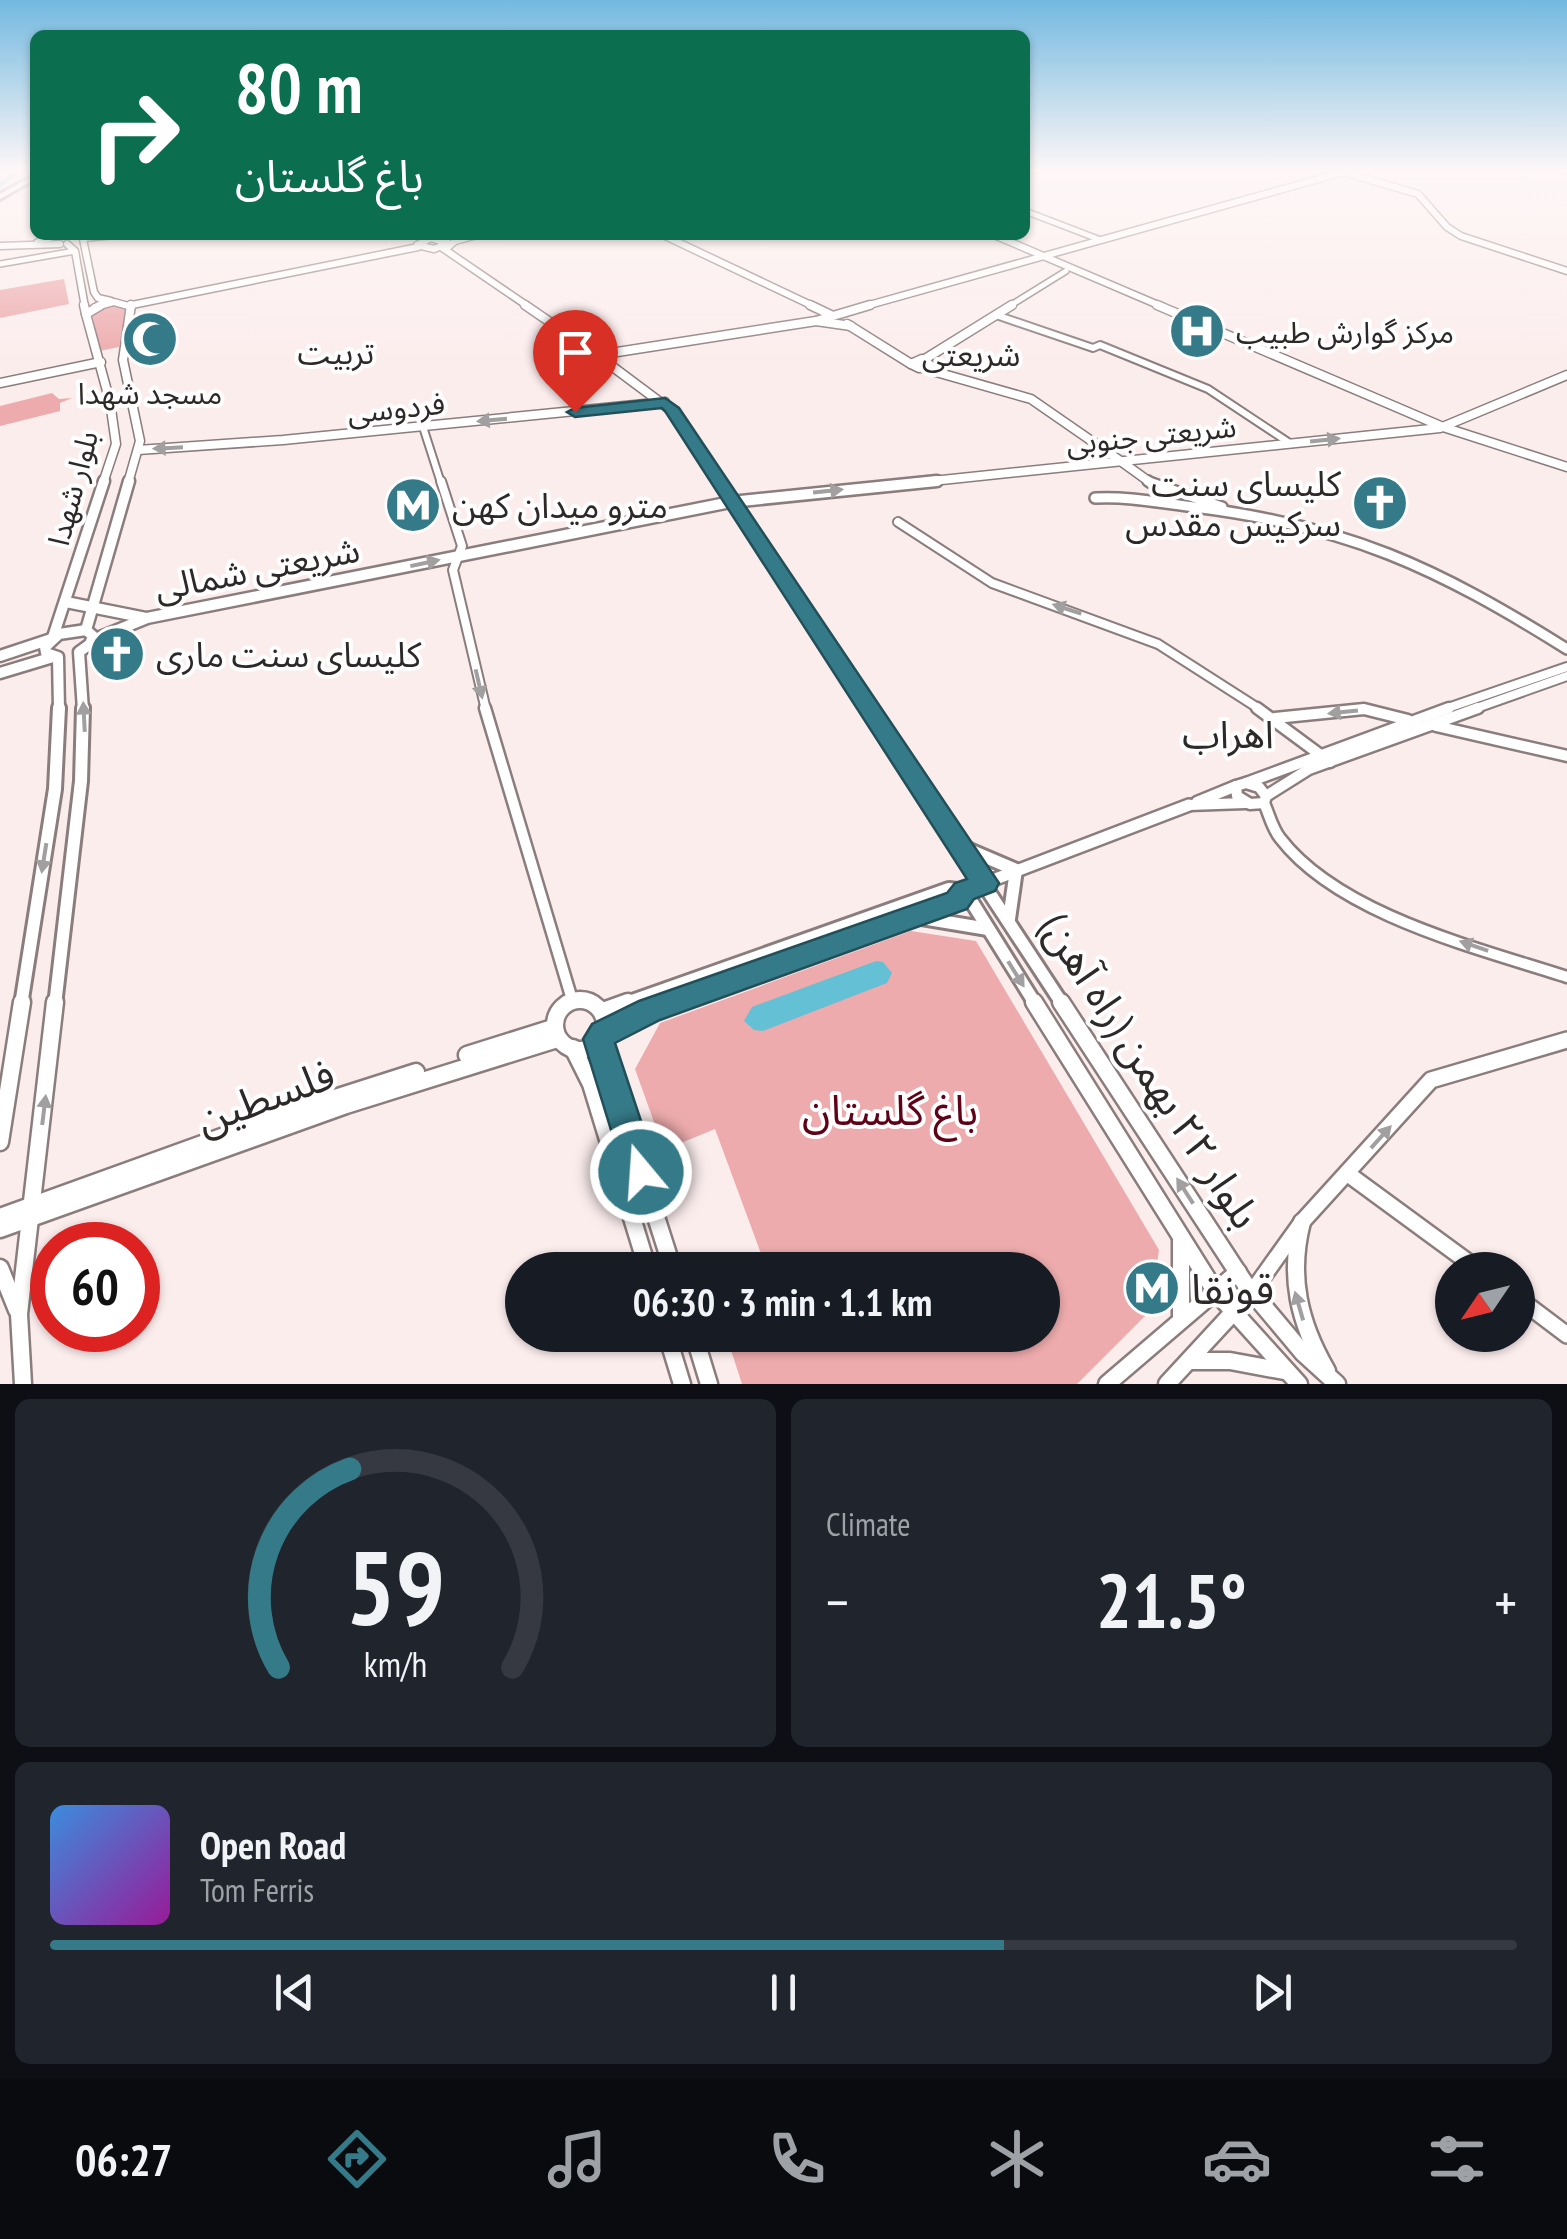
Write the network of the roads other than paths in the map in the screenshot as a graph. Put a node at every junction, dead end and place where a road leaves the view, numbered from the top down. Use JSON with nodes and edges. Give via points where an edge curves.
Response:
{"nodes":[{"id":1,"x":1086,"y":235,"type":"edge"},
{"id":2,"x":1114,"y":235,"type":"edge"},
{"id":3,"x":1453,"y":235,"type":"edge"},
{"id":4,"x":1098,"y":239,"type":"junction"},
{"id":5,"x":55,"y":240,"type":"edge"},
{"id":6,"x":65,"y":240,"type":"edge"},
{"id":7,"x":84,"y":240,"type":"edge"},
{"id":8,"x":423,"y":240,"type":"edge"},
{"id":9,"x":435,"y":240,"type":"edge"},
{"id":10,"x":458,"y":240,"type":"edge"},
{"id":11,"x":458,"y":240,"type":"edge"},
{"id":12,"x":674,"y":240,"type":"edge"},
{"id":13,"x":994,"y":240,"type":"edge"},
{"id":14,"x":1003,"y":240,"type":"edge"},
{"id":15,"x":0,"y":246,"type":"edge"},
{"id":16,"x":444,"y":246,"type":"junction"},
{"id":17,"x":418,"y":247,"type":"junction"},
{"id":18,"x":1017,"y":248,"type":"junction"},
{"id":19,"x":1056,"y":250,"type":"junction"},
{"id":20,"x":75,"y":251,"type":"junction"},
{"id":21,"x":1043,"y":259,"type":"junction"},
{"id":22,"x":1016,"y":262,"type":"junction"},
{"id":23,"x":0,"y":264,"type":"edge"},
{"id":24,"x":1066,"y":271,"type":"junction"},
{"id":25,"x":1567,"y":271,"type":"edge"},
{"id":26,"x":101,"y":299,"type":"junction"},
{"id":27,"x":84,"y":302,"type":"junction"},
{"id":28,"x":120,"y":302,"type":"junction"},
{"id":29,"x":132,"y":305,"type":"junction"},
{"id":30,"x":814,"y":308,"type":"junction"},
{"id":31,"x":86,"y":314,"type":"junction"},
{"id":32,"x":830,"y":314,"type":"junction"},
{"id":33,"x":998,"y":316,"type":"junction"},
{"id":34,"x":816,"y":322,"type":"junction"},
{"id":35,"x":851,"y":326,"type":"junction"},
{"id":36,"x":750,"y":332,"type":"junction"},
{"id":37,"x":882,"y":346,"type":"junction"},
{"id":38,"x":124,"y":347,"type":"junction"},
{"id":39,"x":612,"y":354,"type":"junction"},
{"id":40,"x":107,"y":356,"type":"junction"},
{"id":41,"x":925,"y":362,"type":"junction"},
{"id":42,"x":1567,"y":376,"type":"edge"},
{"id":43,"x":0,"y":383,"type":"edge"},
{"id":44,"x":662,"y":403,"type":"junction"},
{"id":45,"x":1402,"y":408,"type":"junction"},
{"id":46,"x":1467,"y":415,"type":"junction"},
{"id":47,"x":423,"y":426,"type":"junction"},
{"id":48,"x":1443,"y":426,"type":"junction"},
{"id":49,"x":1291,"y":444,"type":"junction"},
{"id":50,"x":138,"y":450,"type":"junction"},
{"id":51,"x":1122,"y":462,"type":"junction"},
{"id":52,"x":1567,"y":467,"type":"edge"},
{"id":53,"x":1152,"y":483,"type":"junction"},
{"id":54,"x":1095,"y":498,"type":"dead end"},
{"id":55,"x":730,"y":502,"type":"junction"},
{"id":56,"x":1226,"y":513,"type":"junction"},
{"id":57,"x":1266,"y":518,"type":"junction"},
{"id":58,"x":898,"y":522,"type":"dead end"},
{"id":59,"x":459,"y":556,"type":"junction"},
{"id":60,"x":66,"y":602,"type":"junction"},
{"id":61,"x":93,"y":606,"type":"junction"},
{"id":62,"x":147,"y":618,"type":"junction"},
{"id":63,"x":90,"y":635,"type":"junction"},
{"id":64,"x":52,"y":638,"type":"junction"},
{"id":65,"x":1564,"y":647,"type":"edge"},
{"id":66,"x":0,"y":656,"type":"edge"},
{"id":67,"x":56,"y":657,"type":"junction"},
{"id":68,"x":1563,"y":672,"type":"edge"},
{"id":69,"x":0,"y":673,"type":"edge"},
{"id":70,"x":1274,"y":718,"type":"junction"},
{"id":71,"x":1411,"y":721,"type":"junction"},
{"id":72,"x":1433,"y":726,"type":"junction"},
{"id":73,"x":1320,"y":753,"type":"junction"},
{"id":74,"x":1567,"y":756,"type":"edge"},
{"id":75,"x":1330,"y":762,"type":"junction"},
{"id":76,"x":81,"y":781,"type":"junction"},
{"id":77,"x":1242,"y":784,"type":"junction"},
{"id":78,"x":55,"y":789,"type":"junction"},
{"id":79,"x":1265,"y":799,"type":"junction"},
{"id":80,"x":1245,"y":802,"type":"junction"},
{"id":81,"x":1189,"y":805,"type":"junction"},
{"id":82,"x":960,"y":845,"type":"junction"},
{"id":83,"x":1016,"y":870,"type":"junction"},
{"id":84,"x":985,"y":883,"type":"junction"},
{"id":85,"x":965,"y":891,"type":"junction"},
{"id":86,"x":912,"y":917,"type":"junction"},
{"id":87,"x":1009,"y":919,"type":"junction"},
{"id":88,"x":988,"y":929,"type":"junction"},
{"id":89,"x":1567,"y":977,"type":"edge"},
{"id":90,"x":574,"y":1003,"type":"junction"},
{"id":91,"x":603,"y":1011,"type":"junction"},
{"id":92,"x":601,"y":1036,"type":"junction"},
{"id":93,"x":561,"y":1038,"type":"junction"},
{"id":94,"x":1567,"y":1040,"type":"edge"},
{"id":95,"x":0,"y":1142,"type":"edge"},
{"id":96,"x":1348,"y":1174,"type":"junction"},
{"id":97,"x":31,"y":1213,"type":"junction"},
{"id":98,"x":0,"y":1217,"type":"edge"},
{"id":99,"x":1302,"y":1222,"type":"junction"},
{"id":100,"x":0,"y":1229,"type":"edge"},
{"id":101,"x":661,"y":1235,"type":"junction"},
{"id":102,"x":1180,"y":1235,"type":"junction"},
{"id":103,"x":640,"y":1244,"type":"junction"},
{"id":104,"x":642,"y":1252,"type":"edge"},
{"id":105,"x":666,"y":1252,"type":"edge"},
{"id":106,"x":1454,"y":1252,"type":"edge"},
{"id":107,"x":0,"y":1268,"type":"edge"},
{"id":108,"x":1238,"y":1272,"type":"junction"},
{"id":109,"x":1215,"y":1291,"type":"junction"},
{"id":110,"x":1252,"y":1292,"type":"junction"},
{"id":111,"x":1535,"y":1310,"type":"edge"},
{"id":112,"x":19,"y":1314,"type":"junction"},
{"id":113,"x":1234,"y":1314,"type":"junction"},
{"id":114,"x":1181,"y":1320,"type":"junction"},
{"id":115,"x":1567,"y":1334,"type":"edge"},
{"id":116,"x":673,"y":1352,"type":"edge"},
{"id":117,"x":700,"y":1352,"type":"edge"},
{"id":118,"x":1189,"y":1361,"type":"junction"},
{"id":119,"x":1293,"y":1378,"type":"edge"},
{"id":120,"x":1336,"y":1383,"type":"edge"},
{"id":121,"x":23,"y":1384,"type":"edge"},
{"id":122,"x":682,"y":1384,"type":"edge"},
{"id":123,"x":710,"y":1384,"type":"edge"},
{"id":124,"x":1107,"y":1384,"type":"edge"},
{"id":125,"x":1167,"y":1384,"type":"edge"}],
"edges":[{"from":1,"to":4,"type":"street"},
{"from":2,"to":4,"type":"main road"},
{"from":3,"to":25,"type":"main road"},
{"from":4,"to":19,"type":"main road"},
{"from":5,"to":15,"type":"main road"},
{"from":6,"to":20,"type":"main road"},
{"from":7,"to":26,"type":"main road"},
{"from":8,"to":17,"type":"main road"},
{"from":9,"to":16,"type":"main road"},
{"from":10,"to":16,"type":"main road"},
{"from":11,"to":16,"type":"main road"},
{"from":12,"to":30,"type":"main road"},
{"from":13,"to":18,"type":"main road"},
{"from":14,"to":18,"type":"main road"},
{"from":16,"to":17,"type":"main road"},
{"from":16,"to":39,"type":"main road","via":[[590,352]]},
{"from":17,"to":29,"type":"main road"},
{"from":18,"to":19,"type":"main road"},
{"from":18,"to":21,"type":"main road"},
{"from":18,"to":22,"type":"main road"},
{"from":19,"to":21,"type":"main road"},
{"from":19,"to":21,"type":"main road"},
{"from":20,"to":23,"type":"main road"},
{"from":20,"to":27,"type":"main road"},
{"from":21,"to":22,"type":"main road"},
{"from":21,"to":22,"type":"main road"},
{"from":21,"to":24,"type":"main road"},
{"from":21,"to":45,"type":"main road"},
{"from":22,"to":32,"type":"main road"},
{"from":24,"to":33,"type":"main road"},
{"from":24,"to":48,"type":"main road","via":[[1413,420]]},
{"from":26,"to":27,"type":"main road"},
{"from":26,"to":28,"type":"main road"},
{"from":27,"to":31,"type":"main road"},
{"from":28,"to":29,"type":"main road"},
{"from":28,"to":31,"type":"main road"},
{"from":29,"to":38,"type":"main road","name":"بلوار شهدا"},
{"from":30,"to":32,"type":"main road"},
{"from":30,"to":36,"type":"main road","via":[[808,318]]},
{"from":31,"to":40,"type":"main road","name":"بلوار شهدا","via":[[94,352]]},
{"from":32,"to":34,"type":"main road"},
{"from":32,"to":35,"type":"main road"},
{"from":33,"to":41,"type":"main road"},
{"from":33,"to":49,"type":"street","via":[[1092,348],[1100,345],[1201,386]]},
{"from":34,"to":35,"type":"main road"},
{"from":34,"to":36,"type":"main road"},
{"from":35,"to":37,"type":"main road"},
{"from":36,"to":39,"type":"main road"},
{"from":37,"to":41,"type":"main road"},
{"from":37,"to":41,"type":"main road","via":[[911,364]]},
{"from":38,"to":40,"type":"main road"},
{"from":38,"to":50,"type":"main road","name":"بلوار شهدا"},
{"from":39,"to":44,"type":"main road","via":[[609,364]]},
{"from":40,"to":43,"type":"main road"},
{"from":40,"to":60,"type":"main road","name":"بلوار شهدا","via":[[116,444]]},
{"from":41,"to":51,"type":"main road","via":[[1031,399]]},
{"from":42,"to":46,"type":"main road","name":"شریعتی جنوبی"},
{"from":44,"to":47,"type":"main road","name":"فردوسی","one_way":true},
{"from":44,"to":55,"type":"main road","name":"بلوار ۲۲ بهمن (راه آهن)","via":[[676,414]]},
{"from":45,"to":46,"type":"main road"},
{"from":45,"to":48,"type":"main road"},
{"from":46,"to":48,"type":"main road","name":"شریعتی جنوبی"},
{"from":47,"to":50,"type":"main road","name":"فردوسی","one_way":true},
{"from":47,"to":59,"type":"street","via":[[462,546]]},
{"from":49,"to":48,"type":"main road","name":"شریعتی جنوبی","one_way":true},
{"from":48,"to":52,"type":"main road"},
{"from":49,"to":51,"type":"main road","name":"شریعتی جنوبی"},
{"from":50,"to":61,"type":"main road","name":"بلوار شهدا"},
{"from":51,"to":53,"type":"main road"},
{"from":55,"to":51,"type":"main road","name":"شریعتی جنوبی","one_way":true},
{"from":53,"to":56,"type":"main road"},
{"from":53,"to":57,"type":"main road"},
{"from":54,"to":56,"type":"main road"},
{"from":55,"to":59,"type":"main road","name":"شریعتی شمالی"},
{"from":55,"to":82,"type":"main road","name":"بلوار ۲۲ بهمن (راه آهن)"},
{"from":56,"to":57,"type":"main road"},
{"from":57,"to":65,"type":"main road","via":[[1342,535],[1422,566]]},
{"from":70,"to":58,"type":"street","one_way":true,"via":[[1158,644],[992,583]]},
{"from":62,"to":59,"type":"main road","name":"شریعتی شمالی","one_way":true},
{"from":59,"to":90,"type":"street","one_way":true,"via":[[453,570],[458,603]]},
{"from":60,"to":61,"type":"main road"},
{"from":60,"to":64,"type":"main road","name":"بلوار شهدا"},
{"from":61,"to":62,"type":"main road"},
{"from":61,"to":63,"type":"main road","name":"بلوار شهدا"},
{"from":62,"to":63,"type":"main road","name":"شریعتی شمالی"},
{"from":63,"to":64,"type":"main road","via":[[66,631]]},
{"from":76,"to":63,"type":"main road","one_way":true,"via":[[79,652]]},
{"from":64,"to":66,"type":"main road"},
{"from":64,"to":67,"type":"main road","via":[[44,650]]},
{"from":65,"to":68,"type":"street"},
{"from":67,"to":69,"type":"main road"},
{"from":67,"to":78,"type":"main road"},
{"from":68,"to":71,"type":"street"},
{"from":68,"to":72,"type":"street"},
{"from":71,"to":70,"type":"street","one_way":true,"via":[[1364,710]]},
{"from":70,"to":73,"type":"street"},
{"from":71,"to":73,"type":"street"},
{"from":72,"to":74,"type":"street"},
{"from":72,"to":75,"type":"street"},
{"from":73,"to":75,"type":"street"},
{"from":73,"to":77,"type":"street"},
{"from":75,"to":79,"type":"street","via":[[1296,774]]},
{"from":76,"to":78,"type":"main road"},
{"from":97,"to":76,"type":"main road","one_way":true},
{"from":77,"to":79,"type":"street","via":[[1260,787]]},
{"from":77,"to":80,"type":"street","via":[[1237,796]]},
{"from":77,"to":81,"type":"street"},
{"from":78,"to":95,"type":"main road","one_way":true},
{"from":79,"to":80,"type":"street"},
{"from":89,"to":79,"type":"street","one_way":true,"via":[[1411,924],[1354,896],[1286,848],[1266,821]]},
{"from":80,"to":81,"type":"street"},
{"from":81,"to":83,"type":"main road"},
{"from":82,"to":83,"type":"main road"},
{"from":82,"to":84,"type":"main road","name":"بلوار ۲۲ بهمن (راه آهن)"},
{"from":83,"to":84,"type":"main road"},
{"from":83,"to":87,"type":"main road"},
{"from":84,"to":85,"type":"main road"},
{"from":84,"to":87,"type":"main road","name":"بلوار ۲۲ بهمن (راه آهن)"},
{"from":85,"to":86,"type":"main road","via":[[957,901]]},
{"from":85,"to":88,"type":"main road","name":"بلوار ۲۲ بهمن (راه آهن)"},
{"from":85,"to":91,"type":"main road","via":[[949,889]]},
{"from":86,"to":88,"type":"main road"},
{"from":86,"to":92,"type":"main road","via":[[650,1010]]},
{"from":108,"to":87,"type":"main road","name":"بلوار ۲۲ بهمن (راه آهن)","one_way":true},
{"from":88,"to":102,"type":"main road","name":"بلوار ۲۲ بهمن (راه آهن)","one_way":true},
{"from":90,"to":91,"type":"main road"},
{"from":90,"to":93,"type":"main road","via":[[562,1010]]},
{"from":91,"to":92,"type":"main road"},
{"from":92,"to":93,"type":"main road","via":[[586,1047]]},
{"from":92,"to":101,"type":"main road"},
{"from":93,"to":97,"type":"main road","name":"فلسطین","via":[[464,1064]]},
{"from":93,"to":103,"type":"main road","via":[[591,1084]]},
{"from":96,"to":94,"type":"main road","one_way":true,"via":[[1432,1080]]},
{"from":96,"to":99,"type":"main road"},
{"from":96,"to":106,"type":"main road"},
{"from":97,"to":98,"type":"main road","name":"فلسطین"},
{"from":97,"to":100,"type":"main road","name":"فلسطین"},
{"from":97,"to":112,"type":"main road"},
{"from":99,"to":110,"type":"main road"},
{"from":120,"to":99,"type":"main road","one_way":true,"via":[[1296,1300],[1295,1243]]},
{"from":101,"to":103,"type":"main road"},
{"from":101,"to":105,"type":"main road"},
{"from":102,"to":109,"type":"main road","name":"بلوار ۲۲ بهمن (راه آهن)"},
{"from":102,"to":114,"type":"main road"},
{"from":103,"to":104,"type":"main road"},
{"from":107,"to":112,"type":"main road"},
{"from":108,"to":109,"type":"main road"},
{"from":108,"to":110,"type":"main road","name":"بلوار ۲۲ بهمن (راه آهن)"},
{"from":109,"to":113,"type":"main road","name":"بلوار ۲۲ بهمن (راه آهن)"},
{"from":109,"to":114,"type":"main road"},
{"from":110,"to":113,"type":"main road"},
{"from":110,"to":120,"type":"main road","name":"بلوار ۲۲ بهمن (راه آهن)"},
{"from":111,"to":115,"type":"main road"},
{"from":112,"to":121,"type":"main road"},
{"from":113,"to":118,"type":"main road"},
{"from":113,"to":119,"type":"main road"},
{"from":114,"to":124,"type":"main road"},
{"from":116,"to":122,"type":"main road"},
{"from":117,"to":123,"type":"main road"},
{"from":118,"to":119,"type":"main road","via":[[1230,1361]]},
{"from":118,"to":125,"type":"main road"}]}
